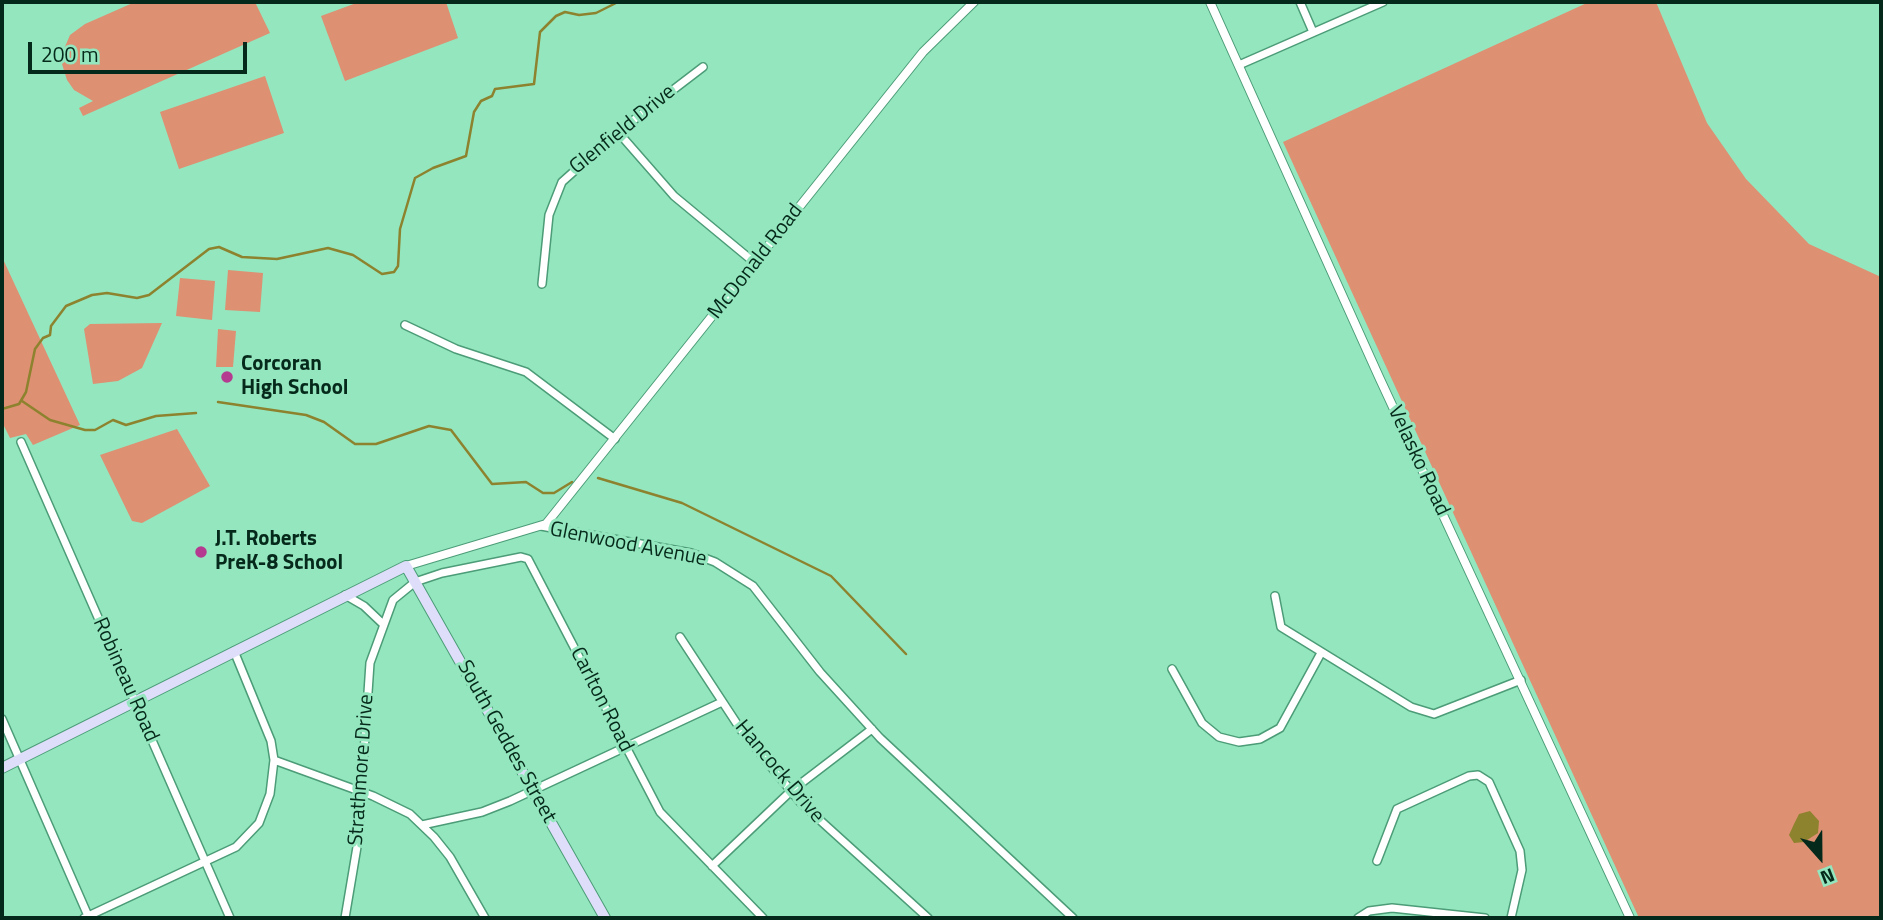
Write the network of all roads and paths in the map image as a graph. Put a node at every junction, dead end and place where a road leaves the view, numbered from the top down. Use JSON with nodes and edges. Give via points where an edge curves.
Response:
{"nodes":[{"id":1,"x":974,"y":2,"type":"edge"},
{"id":2,"x":1210,"y":2,"type":"edge"},
{"id":3,"x":1300,"y":2,"type":"edge"},
{"id":4,"x":1383,"y":2,"type":"edge"},
{"id":5,"x":1313,"y":32,"type":"junction"},
{"id":6,"x":1239,"y":65,"type":"junction"},
{"id":7,"x":703,"y":67,"type":"dead end"},
{"id":8,"x":618,"y":132,"type":"junction"},
{"id":9,"x":755,"y":263,"type":"junction"},
{"id":10,"x":542,"y":284,"type":"dead end"},
{"id":11,"x":405,"y":325,"type":"dead end"},
{"id":12,"x":615,"y":439,"type":"junction"},
{"id":13,"x":21,"y":442,"type":"dead end"},
{"id":14,"x":541,"y":526,"type":"junction"},
{"id":15,"x":406,"y":566,"type":"junction"},
{"id":16,"x":415,"y":582,"type":"junction"},
{"id":17,"x":344,"y":594,"type":"junction"},
{"id":18,"x":1275,"y":596,"type":"dead end"},
{"id":19,"x":383,"y":624,"type":"junction"},
{"id":20,"x":680,"y":637,"type":"dead end"},
{"id":21,"x":234,"y":651,"type":"junction"},
{"id":22,"x":1321,"y":653,"type":"junction"},
{"id":23,"x":1172,"y":669,"type":"dead end"},
{"id":24,"x":1521,"y":680,"type":"junction"},
{"id":25,"x":134,"y":700,"type":"junction"},
{"id":26,"x":722,"y":702,"type":"junction"},
{"id":27,"x":2,"y":719,"type":"edge"},
{"id":28,"x":872,"y":729,"type":"junction"},
{"id":29,"x":625,"y":746,"type":"junction"},
{"id":30,"x":19,"y":759,"type":"junction"},
{"id":31,"x":274,"y":760,"type":"junction"},
{"id":32,"x":2,"y":768,"type":"edge"},
{"id":33,"x":533,"y":790,"type":"junction"},
{"id":34,"x":360,"y":791,"type":"junction"},
{"id":35,"x":791,"y":791,"type":"junction"},
{"id":36,"x":422,"y":825,"type":"junction"},
{"id":37,"x":1377,"y":861,"type":"dead end"},
{"id":38,"x":206,"y":863,"type":"junction"},
{"id":39,"x":712,"y":866,"type":"junction"},
{"id":40,"x":482,"y":917,"type":"edge"},
{"id":41,"x":87,"y":918,"type":"edge"},
{"id":42,"x":230,"y":918,"type":"edge"},
{"id":43,"x":345,"y":918,"type":"edge"},
{"id":44,"x":605,"y":918,"type":"edge"},
{"id":45,"x":763,"y":918,"type":"edge"},
{"id":46,"x":928,"y":918,"type":"edge"},
{"id":47,"x":1073,"y":918,"type":"edge"},
{"id":48,"x":1358,"y":918,"type":"edge"},
{"id":49,"x":1485,"y":918,"type":"edge"},
{"id":50,"x":1511,"y":918,"type":"edge"},
{"id":51,"x":1630,"y":918,"type":"edge"}],
"edges":[{"from":1,"to":9,"type":"street","name":"McDonald Road","via":[[923,52]]},
{"from":2,"to":6,"type":"street","name":"Velasko Road"},
{"from":3,"to":5,"type":"street"},
{"from":4,"to":5,"type":"street"},
{"from":5,"to":6,"type":"street"},
{"from":6,"to":24,"type":"street","name":"Velasko Road"},
{"from":7,"to":8,"type":"street","name":"Glenfield Drive"},
{"from":8,"to":9,"type":"street","via":[[674,196]]},
{"from":8,"to":10,"type":"street","name":"Glenfield Drive","via":[[562,182],[549,215]]},
{"from":9,"to":12,"type":"street","name":"McDonald Road"},
{"from":11,"to":12,"type":"street","via":[[456,349],[526,372]]},
{"from":12,"to":14,"type":"street","name":"McDonald Road"},
{"from":13,"to":25,"type":"street","name":"Robineau Road"},
{"from":14,"to":15,"type":"street","name":"Glenwood Avenue"},
{"from":14,"to":28,"type":"street","name":"Glenwood Avenue","via":[[691,553],[734,572],[765,598],[820,673]]},
{"from":15,"to":16,"type":"main road","name":"South Geddes Street"},
{"from":15,"to":17,"type":"main road","name":"Glenwood Avenue"},
{"from":16,"to":19,"type":"street","name":"Strathmore Drive","via":[[399,592]]},
{"from":16,"to":29,"type":"street","name":"Carlton Road","via":[[475,565],[527,559]]},
{"from":16,"to":33,"type":"main road","name":"South Geddes Street"},
{"from":17,"to":19,"type":"street"},
{"from":17,"to":21,"type":"main road","name":"Glenwood Avenue"},
{"from":18,"to":22,"type":"street","via":[[1281,627]]},
{"from":19,"to":34,"type":"street","name":"Strathmore Drive","via":[[370,663]]},
{"from":20,"to":26,"type":"street","name":"Hancock Drive"},
{"from":21,"to":25,"type":"main road","name":"Glenwood Avenue"},
{"from":21,"to":31,"type":"street","via":[[271,741]]},
{"from":22,"to":23,"type":"street","via":[[1280,728],[1260,739],[1240,742],[1219,737],[1202,723]]},
{"from":22,"to":24,"type":"street","via":[[1410,707],[1434,713]]},
{"from":24,"to":51,"type":"street","name":"Velasko Road"},
{"from":25,"to":30,"type":"main road","name":"Glenwood Avenue"},
{"from":25,"to":38,"type":"street","name":"Robineau Road"},
{"from":26,"to":29,"type":"street"},
{"from":26,"to":35,"type":"street","name":"Hancock Drive"},
{"from":27,"to":30,"type":"street"},
{"from":28,"to":35,"type":"street"},
{"from":28,"to":47,"type":"street","name":"Glenwood Avenue"},
{"from":29,"to":33,"type":"street"},
{"from":29,"to":39,"type":"street","name":"Carlton Road","via":[[660,812]]},
{"from":30,"to":32,"type":"main road","name":"Glenwood Avenue"},
{"from":30,"to":41,"type":"street"},
{"from":31,"to":34,"type":"street"},
{"from":31,"to":38,"type":"street","via":[[271,794],[259,823],[236,847]]},
{"from":33,"to":36,"type":"street","via":[[482,812]]},
{"from":33,"to":44,"type":"main road","name":"South Geddes Street"},
{"from":34,"to":36,"type":"street","via":[[400,808]]},
{"from":34,"to":43,"type":"street","name":"Strathmore Drive","via":[[352,890]]},
{"from":35,"to":39,"type":"street"},
{"from":35,"to":46,"type":"street","name":"Hancock Drive"},
{"from":36,"to":40,"type":"street","via":[[450,857]]},
{"from":37,"to":50,"type":"street","via":[[1396,809],[1478,775],[1489,782],[1522,862]]},
{"from":38,"to":41,"type":"street"},
{"from":38,"to":42,"type":"street","name":"Robineau Road"},
{"from":39,"to":45,"type":"street","name":"Carlton Road"},
{"from":48,"to":49,"type":"street","via":[[1369,911],[1392,908]]}]}
